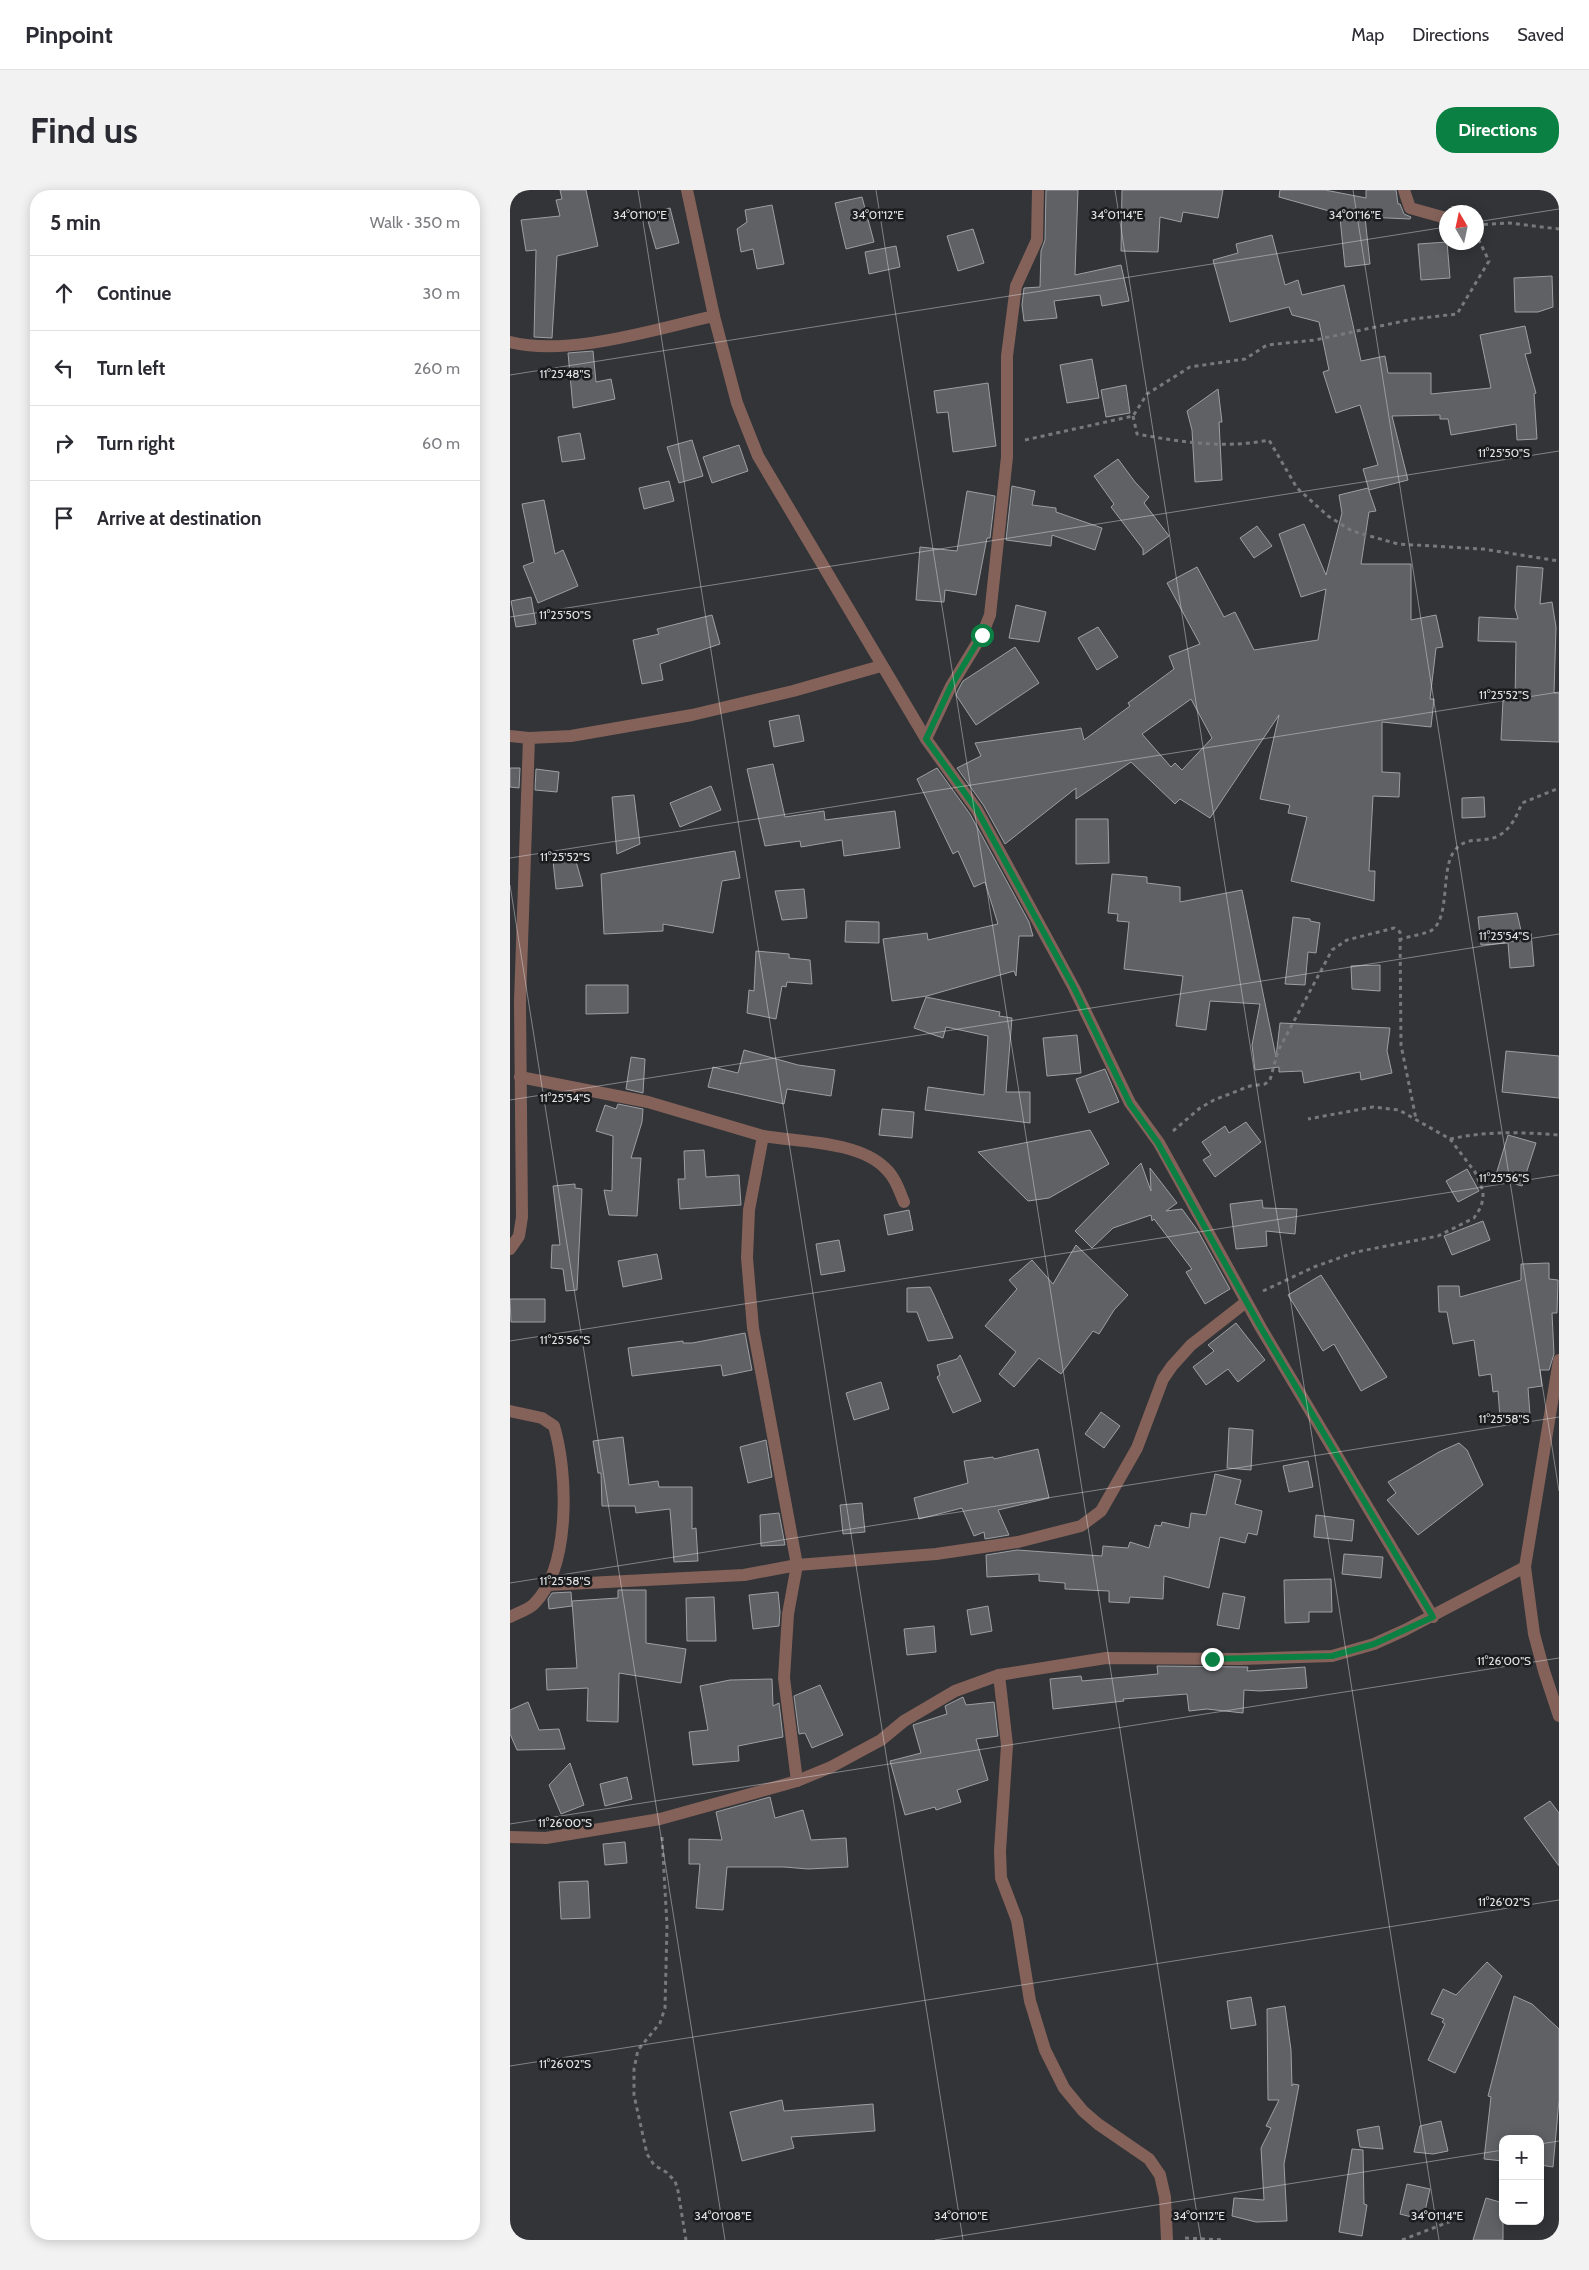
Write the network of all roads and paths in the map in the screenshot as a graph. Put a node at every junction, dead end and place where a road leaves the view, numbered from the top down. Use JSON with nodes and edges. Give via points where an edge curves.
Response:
{"nodes":[{"id":1,"x":687,"y":190,"type":"edge"},
{"id":2,"x":1038,"y":190,"type":"edge"},
{"id":3,"x":1404,"y":190,"type":"edge"},
{"id":4,"x":1439,"y":216,"type":"edge"},
{"id":5,"x":1484,"y":225,"type":"edge"},
{"id":6,"x":1559,"y":229,"type":"edge"},
{"id":7,"x":1484,"y":250,"type":"edge"},
{"id":8,"x":714,"y":316,"type":"junction"},
{"id":9,"x":510,"y":342,"type":"edge"},
{"id":10,"x":1133,"y":416,"type":"junction"},
{"id":11,"x":1007,"y":444,"type":"junction"},
{"id":12,"x":1559,"y":561,"type":"edge"},
{"id":13,"x":881,"y":666,"type":"junction"},
{"id":14,"x":510,"y":736,"type":"edge"},
{"id":15,"x":529,"y":738,"type":"junction"},
{"id":16,"x":926,"y":739,"type":"junction"},
{"id":17,"x":1559,"y":788,"type":"edge"},
{"id":18,"x":1399,"y":940,"type":"junction"},
{"id":19,"x":515,"y":1003,"type":"edge"},
{"id":20,"x":520,"y":1077,"type":"junction"},
{"id":21,"x":1308,"y":1119,"type":"dead end"},
{"id":22,"x":1416,"y":1119,"type":"junction"},
{"id":23,"x":1559,"y":1135,"type":"edge"},
{"id":24,"x":763,"y":1136,"type":"junction"},
{"id":25,"x":1450,"y":1139,"type":"junction"},
{"id":26,"x":1158,"y":1143,"type":"junction"},
{"id":27,"x":904,"y":1202,"type":"dead end"},
{"id":28,"x":510,"y":1249,"type":"edge"},
{"id":29,"x":1276,"y":1283,"type":"dead end"},
{"id":30,"x":1246,"y":1302,"type":"junction"},
{"id":31,"x":1559,"y":1360,"type":"edge"},
{"id":32,"x":510,"y":1411,"type":"edge"},
{"id":33,"x":798,"y":1565,"type":"junction"},
{"id":34,"x":1525,"y":1567,"type":"junction"},
{"id":35,"x":548,"y":1585,"type":"junction"},
{"id":36,"x":510,"y":1617,"type":"edge"},
{"id":37,"x":1433,"y":1617,"type":"junction"},
{"id":38,"x":999,"y":1675,"type":"junction"},
{"id":39,"x":1559,"y":1716,"type":"edge"},
{"id":40,"x":797,"y":1781,"type":"junction"},
{"id":41,"x":660,"y":1819,"type":"junction"},
{"id":42,"x":510,"y":1837,"type":"edge"},
{"id":43,"x":1454,"y":2220,"type":"dead end"},
{"id":44,"x":1164,"y":2239,"type":"edge"},
{"id":45,"x":686,"y":2240,"type":"edge"},
{"id":46,"x":1225,"y":2240,"type":"edge"},
{"id":47,"x":1402,"y":2240,"type":"edge"}],
"edges":[{"from":1,"to":8,"type":"street"},
{"from":2,"to":11,"type":"street","via":[[1037,240],[1016,286],[1006,356]]},
{"from":3,"to":4,"type":"street","via":[[1410,208]]},
{"from":5,"to":6,"type":"path","via":[[1509,223]]},
{"from":7,"to":10,"type":"path","via":[[1489,261],[1457,314],[1413,319],[1315,340],[1267,345],[1244,359],[1190,367],[1147,394]]},
{"from":8,"to":9,"type":"street","via":[[586,343],[547,347]]},
{"from":8,"to":13,"type":"street","via":[[737,403],[758,456]]},
{"from":10,"to":11,"type":"path"},
{"from":10,"to":12,"type":"path","via":[[1137,434],[1183,442],[1244,445],[1269,440],[1297,488],[1328,516],[1352,531],[1398,544],[1484,549]]},
{"from":11,"to":16,"type":"street","via":[[990,615]]},
{"from":13,"to":15,"type":"street","via":[[692,715],[571,736]]},
{"from":13,"to":16,"type":"street"},
{"from":14,"to":15,"type":"street"},
{"from":15,"to":19,"type":"street"},
{"from":16,"to":26,"type":"street","via":[[977,810],[1074,988],[1130,1104]]},
{"from":17,"to":18,"type":"path","via":[[1522,803],[1515,820],[1496,837],[1473,839],[1461,844],[1450,862],[1436,927],[1430,932]]},
{"from":18,"to":22,"type":"path","via":[[1401,1045]]},
{"from":18,"to":26,"type":"path","via":[[1400,932],[1394,928],[1367,933],[1338,944],[1278,1051],[1270,1080],[1214,1100]]},
{"from":19,"to":20,"type":"street"},
{"from":20,"to":24,"type":"street","via":[[648,1102]]},
{"from":20,"to":28,"type":"street","via":[[522,1217],[518,1236]]},
{"from":21,"to":22,"type":"path","via":[[1373,1107],[1399,1110]]},
{"from":22,"to":25,"type":"path"},
{"from":23,"to":25,"type":"path","via":[[1516,1132]]},
{"from":24,"to":27,"type":"street","via":[[835,1145],[864,1154],[885,1168],[897,1184]]},
{"from":24,"to":33,"type":"street","via":[[749,1210],[747,1258],[753,1328]]},
{"from":25,"to":29,"type":"path","via":[[1475,1172],[1483,1191],[1481,1207],[1474,1218],[1438,1236],[1356,1252]]},
{"from":26,"to":30,"type":"street"},
{"from":30,"to":33,"type":"street","via":[[1191,1345],[1162,1379],[1137,1448],[1101,1511],[1081,1526],[981,1548]]},
{"from":30,"to":37,"type":"street"},
{"from":31,"to":34,"type":"street"},
{"from":32,"to":35,"type":"street","via":[[542,1418],[554,1426],[558,1438],[565,1503],[560,1544]]},
{"from":33,"to":35,"type":"street","via":[[744,1574]]},
{"from":33,"to":40,"type":"street","via":[[788,1614],[784,1678]]},
{"from":34,"to":37,"type":"street"},
{"from":34,"to":39,"type":"street","via":[[1534,1634]]},
{"from":35,"to":36,"type":"street","via":[[533,1606]]},
{"from":37,"to":38,"type":"street","via":[[1374,1644],[1332,1656],[1106,1658]]},
{"from":38,"to":40,"type":"street","via":[[956,1691],[904,1721],[880,1740],[831,1767]]},
{"from":38,"to":44,"type":"street","via":[[1007,1745],[1001,1878],[1017,1920],[1030,2000],[1045,2050],[1064,2088],[1098,2124],[1149,2159],[1160,2175],[1165,2197]]},
{"from":40,"to":41,"type":"street"},
{"from":41,"to":42,"type":"street","via":[[546,1838]]},
{"from":41,"to":45,"type":"path","via":[[667,1925],[665,2008],[660,2023],[638,2050],[634,2095],[647,2154],[654,2165],[674,2181],[678,2191]]},
{"from":43,"to":47,"type":"path"},
{"from":44,"to":46,"type":"path"}]}
